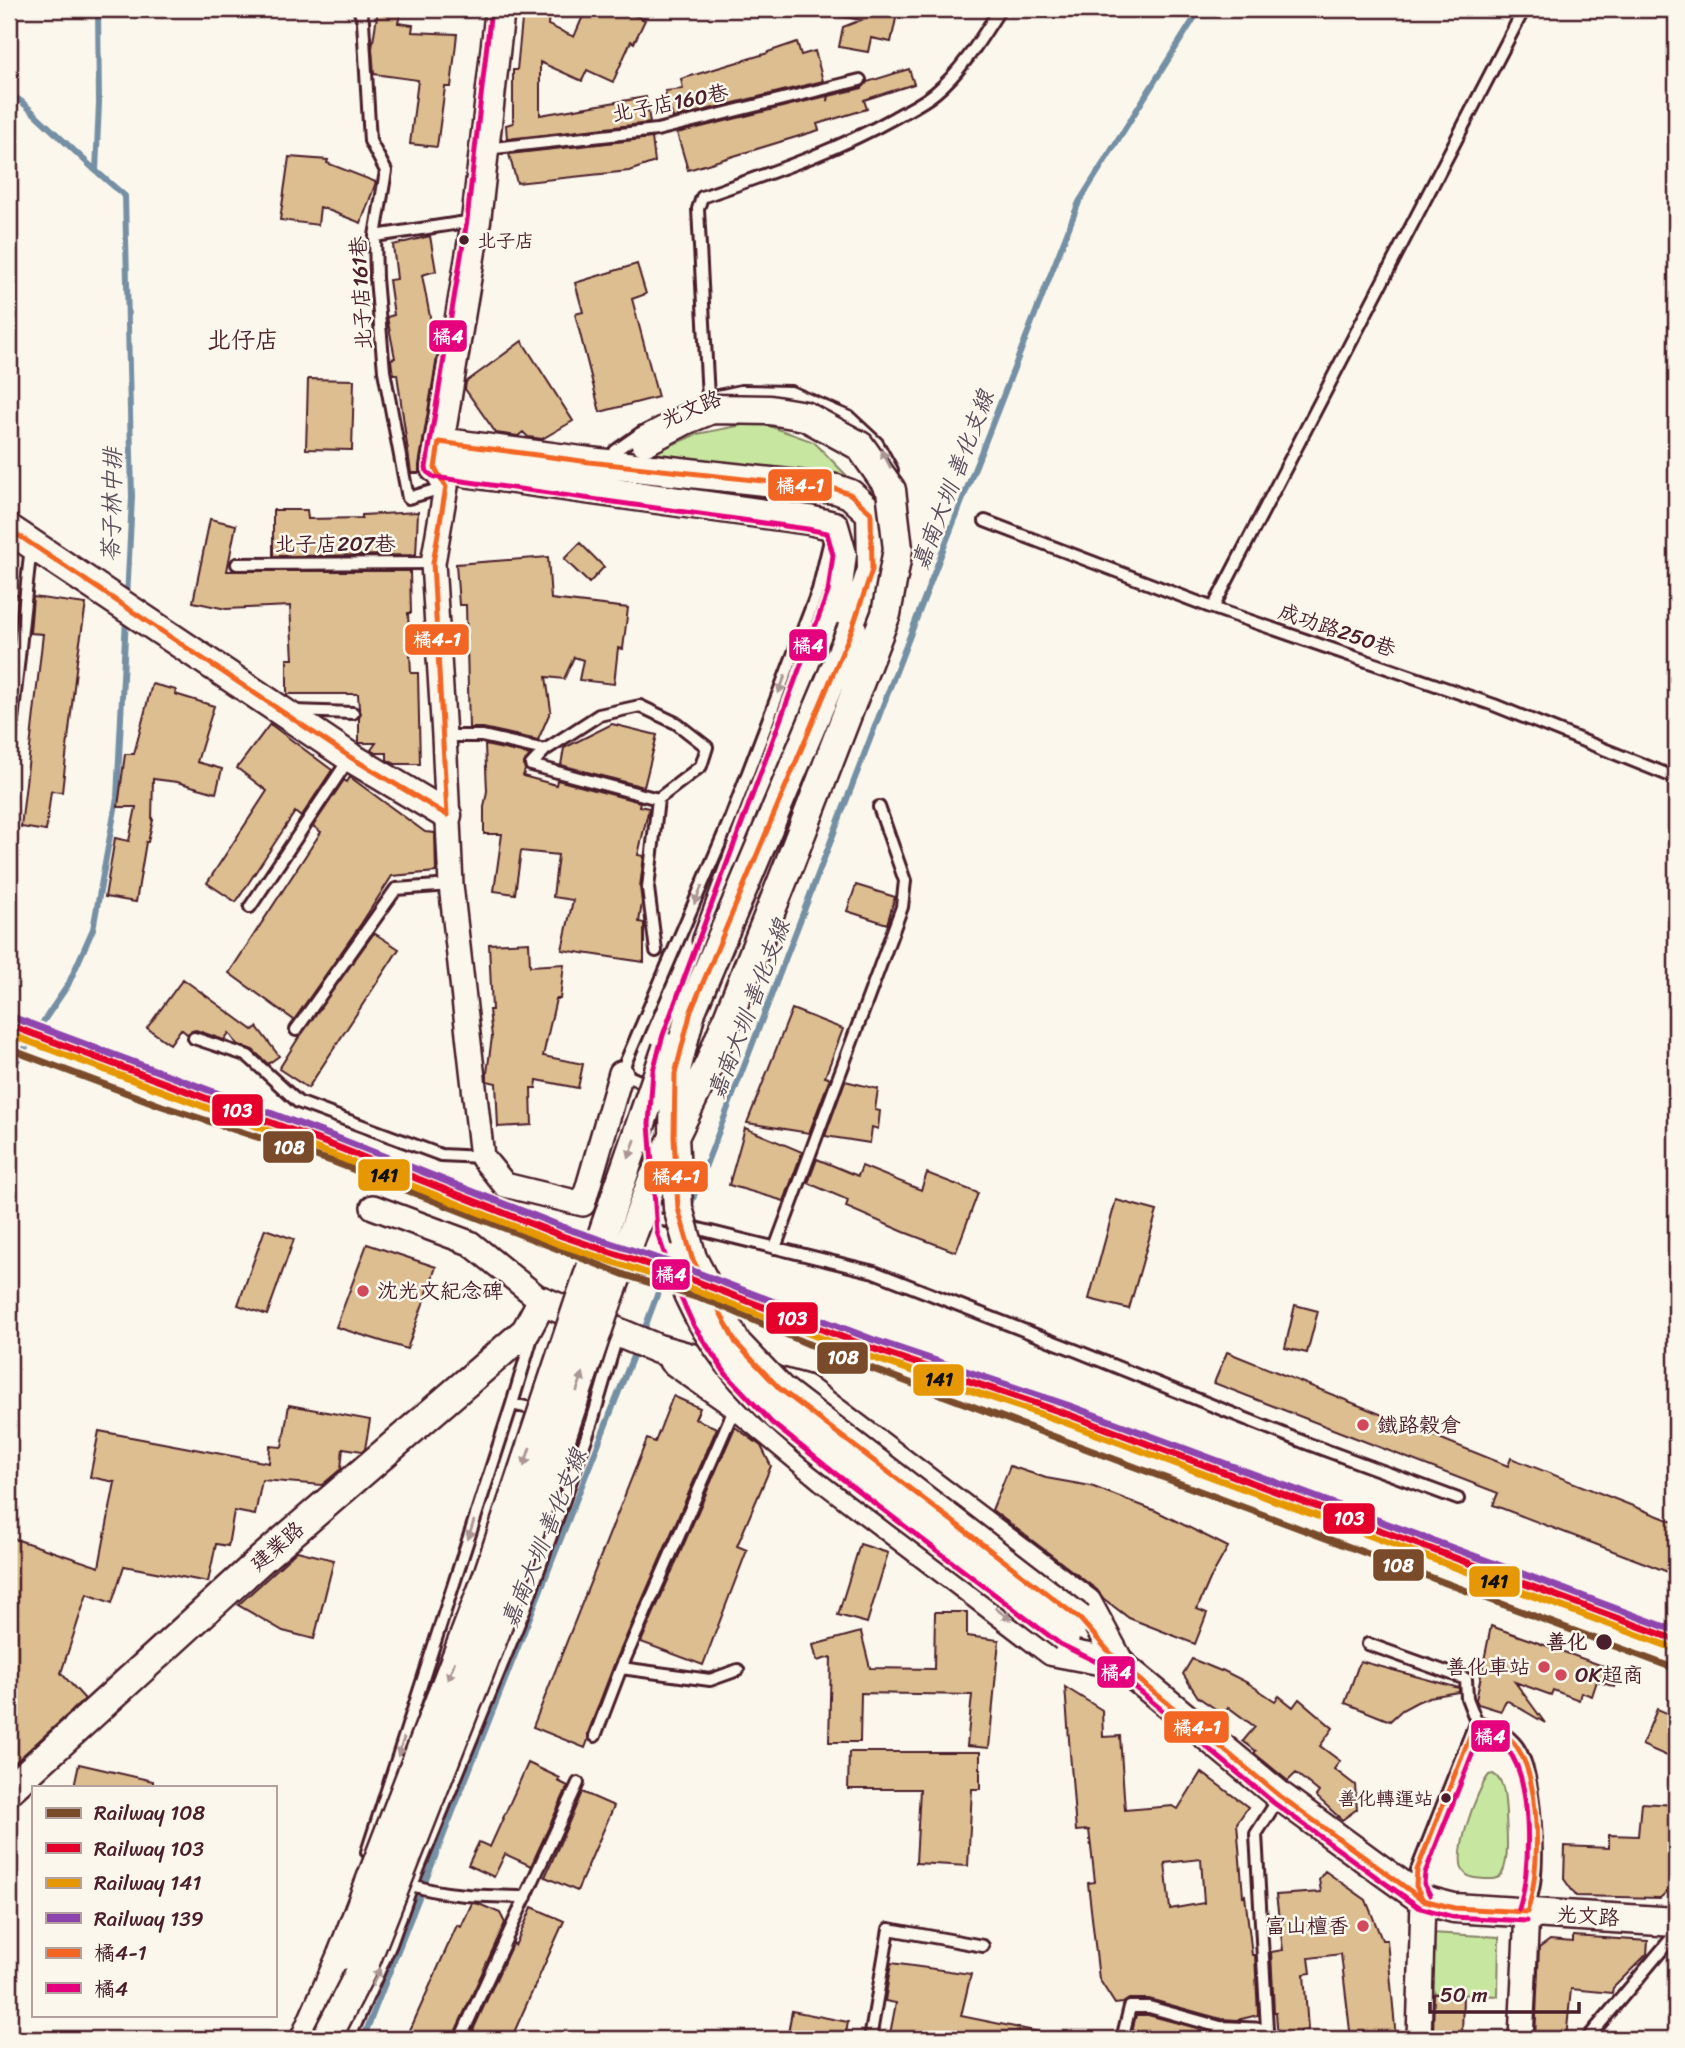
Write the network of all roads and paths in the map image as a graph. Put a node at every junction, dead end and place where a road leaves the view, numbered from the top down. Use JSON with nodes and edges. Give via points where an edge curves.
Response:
{"nodes":[{"id":1,"x":359,"y":9,"type":"edge"},
{"id":2,"x":500,"y":9,"type":"edge"},
{"id":3,"x":1000,"y":9,"type":"edge"},
{"id":4,"x":1524,"y":9,"type":"edge"},
{"id":5,"x":860,"y":80,"type":"dead end"},
{"id":6,"x":485,"y":149,"type":"junction"},
{"id":7,"x":475,"y":221,"type":"junction"},
{"id":8,"x":375,"y":236,"type":"junction"},
{"id":9,"x":708,"y":398,"type":"junction"},
{"id":10,"x":602,"y":456,"type":"junction"},
{"id":11,"x":440,"y":466,"type":"junction"},
{"id":12,"x":898,"y":488,"type":"junction"},
{"id":13,"x":985,"y":521,"type":"dead end"},
{"id":14,"x":834,"y":526,"type":"junction"},
{"id":15,"x":20,"y":537,"type":"edge"},
{"id":16,"x":433,"y":563,"type":"junction"},
{"id":17,"x":237,"y":564,"type":"dead end"},
{"id":18,"x":872,"y":570,"type":"junction"},
{"id":19,"x":1213,"y":608,"type":"junction"},
{"id":20,"x":281,"y":710,"type":"junction"},
{"id":21,"x":353,"y":713,"type":"dead end"},
{"id":22,"x":444,"y":736,"type":"junction"},
{"id":23,"x":9,"y":749,"type":"edge"},
{"id":24,"x":545,"y":750,"type":"junction"},
{"id":25,"x":350,"y":757,"type":"junction"},
{"id":26,"x":1676,"y":778,"type":"edge"},
{"id":27,"x":659,"y":799,"type":"junction"},
{"id":28,"x":879,"y":807,"type":"dead end"},
{"id":29,"x":447,"y":815,"type":"junction"},
{"id":30,"x":451,"y":885,"type":"junction"},
{"id":31,"x":250,"y":907,"type":"dead end"},
{"id":32,"x":656,"y":951,"type":"dead end"},
{"id":33,"x":296,"y":1030,"type":"dead end"},
{"id":34,"x":194,"y":1038,"type":"dead end"},
{"id":35,"x":670,"y":1038,"type":"junction"},
{"id":36,"x":621,"y":1073,"type":"junction"},
{"id":37,"x":482,"y":1157,"type":"junction"},
{"id":38,"x":592,"y":1206,"type":"junction"},
{"id":39,"x":373,"y":1207,"type":"dead end"},
{"id":40,"x":775,"y":1248,"type":"junction"},
{"id":41,"x":542,"y":1301,"type":"junction"},
{"id":42,"x":618,"y":1332,"type":"junction"},
{"id":43,"x":658,"y":1349,"type":"junction"},
{"id":44,"x":745,"y":1373,"type":"junction"},
{"id":45,"x":512,"y":1404,"type":"junction"},
{"id":46,"x":736,"y":1405,"type":"junction"},
{"id":47,"x":592,"y":1422,"type":"junction"},
{"id":48,"x":1458,"y":1499,"type":"dead end"},
{"id":49,"x":1072,"y":1628,"type":"junction"},
{"id":50,"x":1368,"y":1644,"type":"dead end"},
{"id":51,"x":1120,"y":1664,"type":"junction"},
{"id":52,"x":621,"y":1668,"type":"junction"},
{"id":53,"x":738,"y":1670,"type":"dead end"},
{"id":54,"x":1476,"y":1721,"type":"junction"},
{"id":55,"x":595,"y":1736,"type":"dead end"},
{"id":56,"x":578,"y":1783,"type":"dead end"},
{"id":57,"x":9,"y":1790,"type":"edge"},
{"id":58,"x":1280,"y":1796,"type":"junction"},
{"id":59,"x":362,"y":1868,"type":"dead end"},
{"id":60,"x":412,"y":1885,"type":"junction"},
{"id":61,"x":526,"y":1897,"type":"junction"},
{"id":62,"x":1423,"y":1900,"type":"junction"},
{"id":63,"x":1527,"y":1912,"type":"junction"},
{"id":64,"x":1676,"y":1922,"type":"edge"},
{"id":65,"x":1676,"y":1933,"type":"edge"},
{"id":66,"x":983,"y":1946,"type":"dead end"},
{"id":67,"x":335,"y":1956,"type":"junction"},
{"id":68,"x":294,"y":2039,"type":"edge"},
{"id":69,"x":305,"y":2039,"type":"edge"},
{"id":70,"x":326,"y":2039,"type":"edge"},
{"id":71,"x":349,"y":2039,"type":"edge"},
{"id":72,"x":460,"y":2039,"type":"edge"},
{"id":73,"x":870,"y":2039,"type":"edge"},
{"id":74,"x":1122,"y":2039,"type":"edge"},
{"id":75,"x":1419,"y":2039,"type":"edge"},
{"id":76,"x":1521,"y":2039,"type":"edge"},
{"id":77,"x":1587,"y":2039,"type":"edge"}],
"edges":[{"from":1,"to":8,"type":"lane","name":"北子店161巷","via":[[370,141],[386,171]]},
{"from":2,"to":6,"type":"street"},
{"from":3,"to":9,"type":"lane","via":[[972,52],[922,103],[871,131],[702,197],[698,209]]},
{"from":4,"to":19,"type":"lane"},
{"from":5,"to":6,"type":"lane","name":"北子店160巷","via":[[657,130]]},
{"from":6,"to":7,"type":"street"},
{"from":7,"to":8,"type":"lane"},
{"from":7,"to":11,"type":"street"},
{"from":8,"to":11,"type":"lane","name":"北子店161巷","via":[[384,371],[408,498]]},
{"from":9,"to":10,"type":"lane","name":"光文路"},
{"from":12,"to":9,"type":"lane","name":"光文路","one_way":true,"via":[[877,443],[849,417],[791,392],[741,391]]},
{"from":10,"to":11,"type":"street"},
{"from":10,"to":18,"type":"street","via":[[850,494],[871,513]]},
{"from":70,"to":10,"type":"street","one_way":true,"bridge":true,"via":[[364,1965],[496,1630],[651,1184],[710,1063],[886,614],[898,549],[891,491],[860,446],[805,416],[712,409]]},
{"from":11,"to":14,"type":"street"},
{"from":11,"to":16,"type":"street"},
{"from":12,"to":18,"type":"lane"},
{"from":12,"to":36,"type":"lane","name":"光文路","via":[[905,543],[898,603],[707,1096],[695,1104]]},
{"from":13,"to":19,"type":"lane","name":"成功路250巷"},
{"from":14,"to":35,"type":"street","via":[[842,554],[837,594]]},
{"from":14,"to":36,"type":"lane","one_way":true,"via":[[818,590],[729,822]]},
{"from":15,"to":20,"type":"street"},
{"from":15,"to":23,"type":"lane"},
{"from":16,"to":17,"type":"lane","name":"北子店207巷"},
{"from":16,"to":22,"type":"street"},
{"from":18,"to":49,"type":"street","bridge":true,"via":[[852,629],[691,1011],[675,1074],[678,1208],[692,1258],[736,1343],[780,1389]]},
{"from":19,"to":26,"type":"lane","name":"成功路250巷","via":[[1494,705]]},
{"from":20,"to":21,"type":"lane"},
{"from":20,"to":25,"type":"street"},
{"from":22,"to":24,"type":"lane","via":[[482,736]]},
{"from":22,"to":29,"type":"street"},
{"from":24,"to":27,"type":"lane","via":[[531,765]]},
{"from":24,"to":27,"type":"lane","via":[[599,715],[640,706],[676,723],[707,747],[701,766]]},
{"from":25,"to":29,"type":"street"},
{"from":25,"to":31,"type":"lane"},
{"from":27,"to":32,"type":"lane","via":[[648,888]]},
{"from":28,"to":40,"type":"lane","via":[[905,881],[902,907]]},
{"from":29,"to":30,"type":"street"},
{"from":30,"to":33,"type":"lane","via":[[396,889]]},
{"from":30,"to":37,"type":"street"},
{"from":34,"to":37,"type":"lane","via":[[248,1056],[298,1102],[441,1155]]},
{"from":35,"to":49,"type":"street","bridge":true,"via":[[658,1124],[666,1230],[682,1282],[733,1369],[779,1416],[837,1464]]},
{"from":35,"to":67,"type":"street","one_way":true,"bridge":true,"via":[[488,1575]]},
{"from":36,"to":38,"type":"street"},
{"from":37,"to":38,"type":"street","via":[[505,1185]]},
{"from":38,"to":40,"type":"lane"},
{"from":39,"to":41,"type":"street","via":[[470,1242]]},
{"from":40,"to":48,"type":"lane","via":[[874,1272]]},
{"from":41,"to":42,"type":"street"},
{"from":41,"to":45,"type":"lane"},
{"from":41,"to":57,"type":"street","name":"建業路","via":[[526,1331],[262,1559]]},
{"from":42,"to":43,"type":"street"},
{"from":42,"to":47,"type":"lane"},
{"from":43,"to":44,"type":"street"},
{"from":43,"to":46,"type":"street"},
{"from":44,"to":46,"type":"street"},
{"from":44,"to":51,"type":"street","via":[[804,1389],[1087,1603]]},
{"from":45,"to":47,"type":"lane"},
{"from":45,"to":59,"type":"lane","one_way":true},
{"from":46,"to":51,"type":"street","one_way":true,"via":[[1052,1651]]},
{"from":46,"to":52,"type":"lane"},
{"from":47,"to":60,"type":"lane","via":[[525,1608]]},
{"from":49,"to":51,"type":"street"},
{"from":50,"to":54,"type":"lane","via":[[1466,1679]]},
{"from":51,"to":58,"type":"street","name":"光文路"},
{"from":52,"to":53,"type":"lane","via":[[710,1680]]},
{"from":52,"to":55,"type":"lane"},
{"from":54,"to":62,"type":"lane","via":[[1417,1870],[1416,1890]]},
{"from":54,"to":63,"type":"lane","via":[[1511,1740],[1526,1765],[1536,1839],[1534,1884]]},
{"from":56,"to":61,"type":"lane"},
{"from":58,"to":62,"type":"street","name":"光文路"},
{"from":58,"to":74,"type":"lane","via":[[1256,1833],[1267,2029],[1220,2027],[1149,2007],[1130,2007]]},
{"from":60,"to":61,"type":"lane","via":[[459,1894]]},
{"from":71,"to":60,"type":"lane","one_way":true},
{"from":61,"to":72,"type":"lane"},
{"from":62,"to":63,"type":"street","name":"光文路","via":[[1454,1908]]},
{"from":62,"to":75,"type":"street"},
{"from":63,"to":64,"type":"street","name":"光文路"},
{"from":63,"to":76,"type":"street"},
{"from":65,"to":77,"type":"lane"},
{"from":66,"to":73,"type":"lane","via":[[889,1929]]},
{"from":67,"to":68,"type":"lane"},
{"from":67,"to":69,"type":"street"}]}
